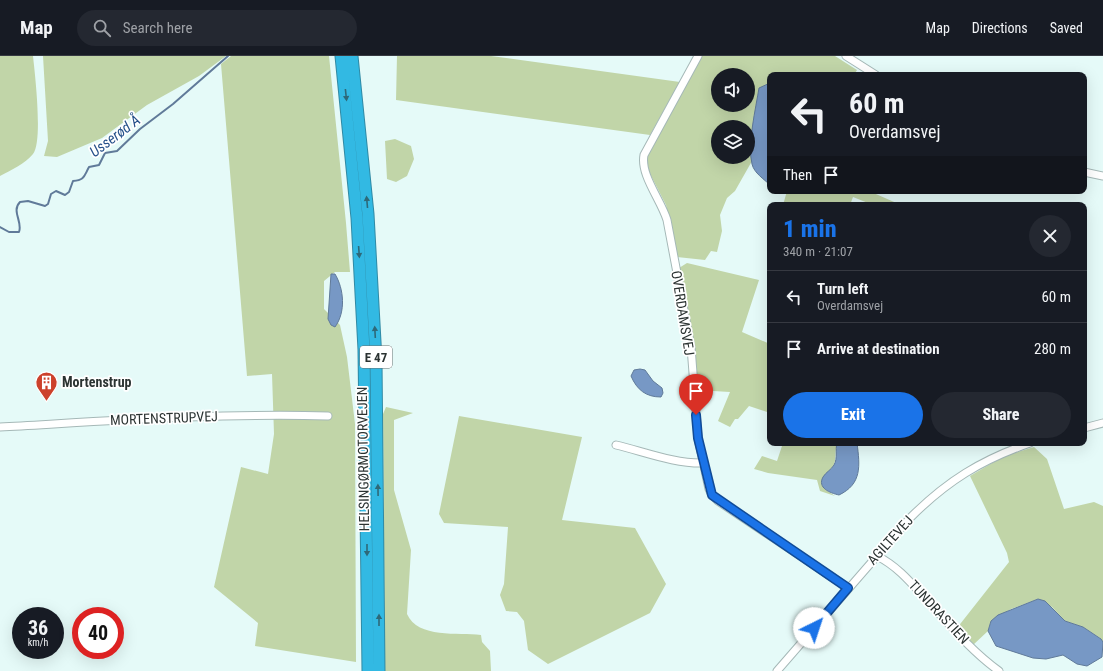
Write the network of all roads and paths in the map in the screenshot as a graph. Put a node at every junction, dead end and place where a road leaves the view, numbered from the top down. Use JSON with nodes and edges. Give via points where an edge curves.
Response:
{"nodes":[{"id":1,"x":341,"y":56,"type":"edge"},
{"id":2,"x":352,"y":56,"type":"edge"},
{"id":3,"x":698,"y":56,"type":"edge"},
{"id":4,"x":846,"y":56,"type":"edge"},
{"id":5,"x":871,"y":72,"type":"edge"},
{"id":6,"x":1087,"y":173,"type":"edge"},
{"id":7,"x":1103,"y":176,"type":"edge"},
{"id":8,"x":328,"y":416,"type":"dead end"},
{"id":9,"x":1103,"y":423,"type":"edge"},
{"id":10,"x":1087,"y":427,"type":"edge"},
{"id":11,"x":0,"y":428,"type":"edge"},
{"id":12,"x":616,"y":445,"type":"dead end"},
{"id":13,"x":1022,"y":446,"type":"edge"},
{"id":14,"x":704,"y":462,"type":"junction"},
{"id":15,"x":877,"y":556,"type":"junction"},
{"id":16,"x":848,"y":588,"type":"junction"},
{"id":17,"x":368,"y":671,"type":"edge"},
{"id":18,"x":379,"y":671,"type":"edge"},
{"id":19,"x":777,"y":671,"type":"edge"},
{"id":20,"x":999,"y":671,"type":"edge"}],
"edges":[{"from":1,"to":17,"type":"highway","name":"HELSINGØRMOTORVEJEN","number":"E 47","one_way":true,"via":[[357,218],[364,350]]},
{"from":18,"to":2,"type":"highway","name":"HELSINGØRMOTORVEJEN","number":"E 47","one_way":true,"via":[[376,360],[368,214]]},
{"from":3,"to":14,"type":"street","name":"OVERDAMSVEJ","via":[[643,161],[646,176],[664,207],[667,220],[690,347],[698,438]]},
{"from":4,"to":5,"type":"street"},
{"from":6,"to":7,"type":"street"},
{"from":8,"to":11,"type":"street","name":"MORTENSTRUPVEJ","via":[[276,414],[142,418]]},
{"from":9,"to":10,"type":"street"},
{"from":12,"to":14,"type":"street","via":[[675,460]]},
{"from":13,"to":15,"type":"street","name":"AGILTEVEJ","via":[[990,458],[948,484],[910,518]]},
{"from":14,"to":16,"type":"street","name":"OVERDAMSVEJ","via":[[709,489],[718,501]]},
{"from":15,"to":16,"type":"street","name":"AGILTEVEJ"},
{"from":15,"to":20,"type":"street","name":"TUNDRASTIEN","via":[[891,563],[905,576],[962,638]]},
{"from":16,"to":19,"type":"street","name":"AGILTEVEJ"}]}
